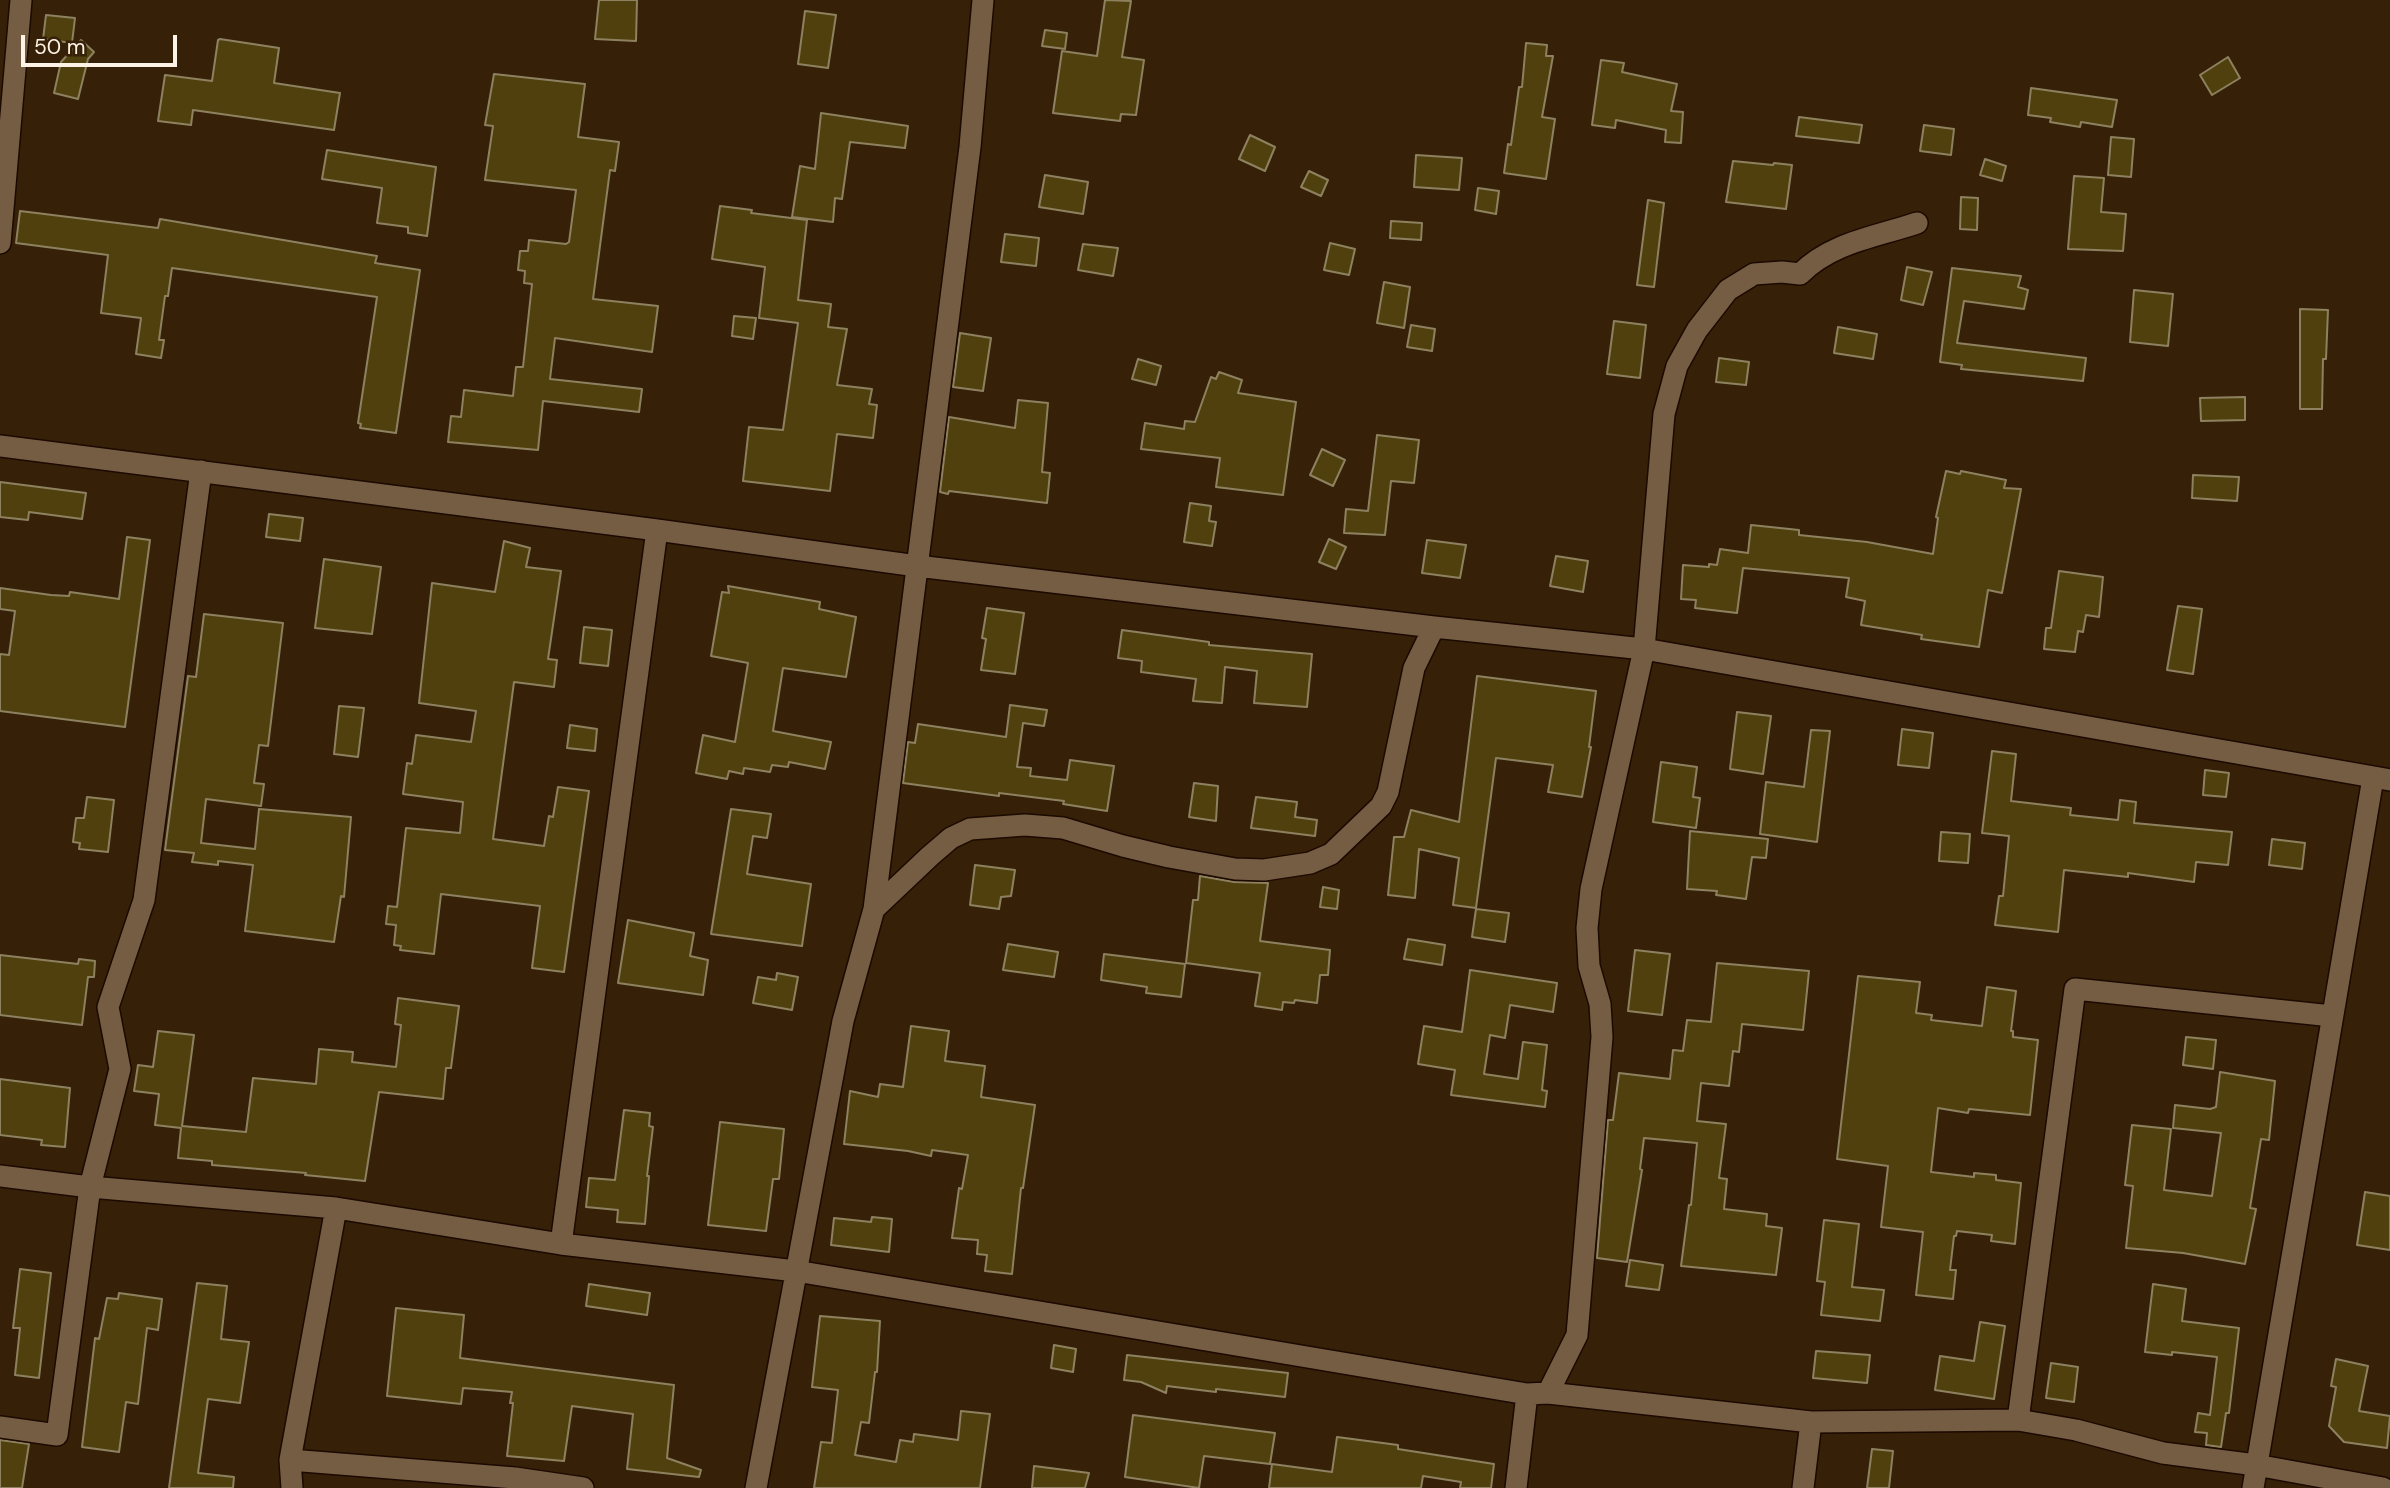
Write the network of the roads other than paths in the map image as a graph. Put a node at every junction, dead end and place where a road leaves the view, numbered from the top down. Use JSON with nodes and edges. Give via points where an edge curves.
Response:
{"nodes":[{"id":1,"x":20,"y":0,"type":"edge"},
{"id":2,"x":983,"y":0,"type":"edge"},
{"id":3,"x":1917,"y":223,"type":"dead end"},
{"id":4,"x":0,"y":243,"type":"edge"},
{"id":5,"x":0,"y":446,"type":"edge"},
{"id":6,"x":201,"y":471,"type":"junction"},
{"id":7,"x":657,"y":530,"type":"junction"},
{"id":8,"x":917,"y":566,"type":"junction"},
{"id":9,"x":1434,"y":627,"type":"junction"},
{"id":10,"x":1644,"y":649,"type":"junction"},
{"id":11,"x":2381,"y":779,"type":"edge"},
{"id":12,"x":874,"y":909,"type":"junction"},
{"id":13,"x":2332,"y":1016,"type":"junction"},
{"id":14,"x":0,"y":1176,"type":"edge"},
{"id":15,"x":90,"y":1187,"type":"junction"},
{"id":16,"x":336,"y":1208,"type":"junction"},
{"id":17,"x":561,"y":1244,"type":"junction"},
{"id":18,"x":796,"y":1271,"type":"junction"},
{"id":19,"x":1537,"y":1394,"type":"junction"},
{"id":20,"x":2018,"y":1420,"type":"junction"},
{"id":21,"x":1811,"y":1422,"type":"junction"},
{"id":22,"x":0,"y":1427,"type":"edge"},
{"id":23,"x":290,"y":1460,"type":"junction"},
{"id":24,"x":2256,"y":1465,"type":"junction"},
{"id":25,"x":515,"y":1483,"type":"edge"},
{"id":26,"x":292,"y":1488,"type":"edge"},
{"id":27,"x":583,"y":1488,"type":"edge"},
{"id":28,"x":756,"y":1488,"type":"edge"},
{"id":29,"x":1516,"y":1488,"type":"edge"},
{"id":30,"x":1803,"y":1488,"type":"edge"},
{"id":31,"x":2253,"y":1488,"type":"edge"},
{"id":32,"x":2383,"y":1488,"type":"edge"}],
"edges":[{"from":1,"to":4,"type":"street"},
{"from":2,"to":8,"type":"street","via":[[970,147]]},
{"from":3,"to":10,"type":"street","via":[[1840,246],[1800,274],[1754,274],[1728,290],[1698,330],[1677,366],[1664,414]]},
{"from":5,"to":6,"type":"street"},
{"from":6,"to":7,"type":"street"},
{"from":6,"to":15,"type":"street","via":[[144,900],[108,1007],[120,1069]]},
{"from":7,"to":8,"type":"street"},
{"from":7,"to":17,"type":"street"},
{"from":8,"to":9,"type":"street"},
{"from":8,"to":12,"type":"street"},
{"from":9,"to":10,"type":"street"},
{"from":9,"to":12,"type":"street","via":[[1414,668],[1388,792],[1381,806],[1331,854],[1310,863],[1236,869],[1123,846],[1063,828],[970,828],[951,838]]},
{"from":10,"to":11,"type":"street"},
{"from":10,"to":19,"type":"street","via":[[1591,889],[1587,928],[1602,1037],[1577,1335]]},
{"from":11,"to":13,"type":"street"},
{"from":12,"to":18,"type":"street","via":[[843,1021]]},
{"from":13,"to":20,"type":"street","via":[[2075,989]]},
{"from":13,"to":24,"type":"street"},
{"from":14,"to":15,"type":"street"},
{"from":15,"to":16,"type":"street"},
{"from":15,"to":22,"type":"street","via":[[57,1435]]},
{"from":16,"to":17,"type":"street"},
{"from":16,"to":23,"type":"street"},
{"from":17,"to":18,"type":"street"},
{"from":18,"to":19,"type":"street"},
{"from":18,"to":28,"type":"street"},
{"from":19,"to":21,"type":"street"},
{"from":19,"to":29,"type":"street"},
{"from":20,"to":21,"type":"street"},
{"from":20,"to":24,"type":"street","via":[[2163,1453]]},
{"from":21,"to":30,"type":"street"},
{"from":23,"to":25,"type":"street"},
{"from":23,"to":26,"type":"street"},
{"from":24,"to":31,"type":"street"},
{"from":24,"to":32,"type":"street"},
{"from":25,"to":27,"type":"street"}]}
